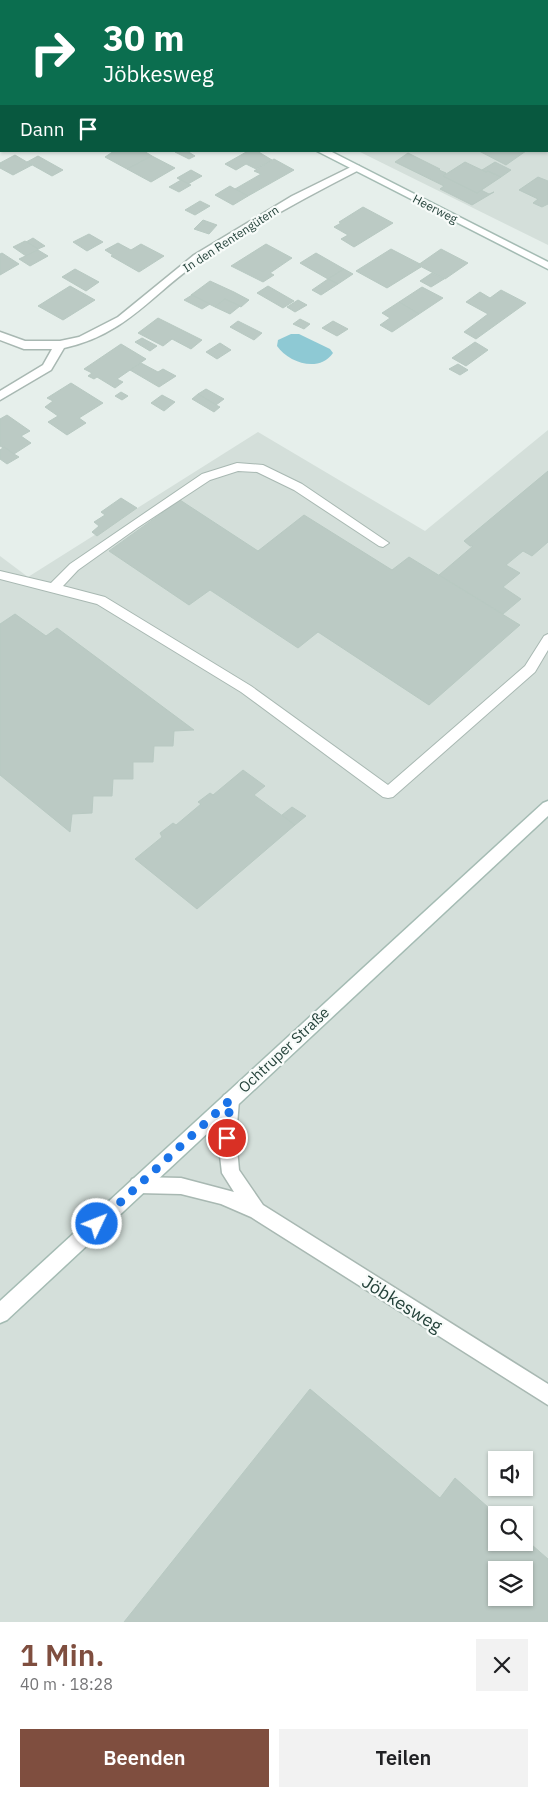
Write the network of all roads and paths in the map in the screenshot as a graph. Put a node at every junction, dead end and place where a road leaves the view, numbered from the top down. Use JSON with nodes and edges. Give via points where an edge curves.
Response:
{"nodes":[{"id":1,"x":324,"y":152,"type":"edge"},
{"id":2,"x":355,"y":168,"type":"junction"},
{"id":3,"x":548,"y":266,"type":"edge"},
{"id":4,"x":0,"y":336,"type":"edge"},
{"id":5,"x":60,"y":345,"type":"junction"},
{"id":6,"x":0,"y":396,"type":"edge"},
{"id":7,"x":383,"y":543,"type":"dead end"},
{"id":8,"x":0,"y":575,"type":"edge"},
{"id":9,"x":54,"y":588,"type":"junction"},
{"id":10,"x":548,"y":638,"type":"edge"},
{"id":11,"x":548,"y":807,"type":"edge"},
{"id":12,"x":230,"y":1100,"type":"junction"},
{"id":13,"x":138,"y":1186,"type":"junction"},
{"id":14,"x":257,"y":1211,"type":"junction"},
{"id":15,"x":0,"y":1314,"type":"edge"},
{"id":16,"x":548,"y":1395,"type":"edge"}],
"edges":[{"from":1,"to":2,"type":"street","name":"Heerweg"},
{"from":2,"to":3,"type":"street","name":"Heerweg"},
{"from":2,"to":5,"type":"street","name":"In den Rentengütern","via":[[296,198],[198,257],[122,319],[83,340]]},
{"from":4,"to":5,"type":"street","name":"In den Rentengütern","via":[[24,345]]},
{"from":5,"to":6,"type":"street","via":[[46,367]]},
{"from":7,"to":9,"type":"lane","via":[[298,487],[259,468],[237,467],[206,478],[133,526],[74,567]]},
{"from":8,"to":9,"type":"lane"},
{"from":9,"to":10,"type":"lane","via":[[102,600],[246,689],[388,793],[530,668]]},
{"from":11,"to":12,"type":"street","name":"Ochtruper Straße"},
{"from":12,"to":13,"type":"street","name":"Ochtruper Straße"},
{"from":12,"to":14,"type":"street","name":"Jöbkesweg","via":[[227,1138],[231,1173]]},
{"from":13,"to":14,"type":"street","name":"Jöbkesweg","via":[[181,1186],[223,1196]]},
{"from":13,"to":15,"type":"street","name":"Ochtruper Straße"},
{"from":14,"to":16,"type":"street","name":"Jöbkesweg"}]}
